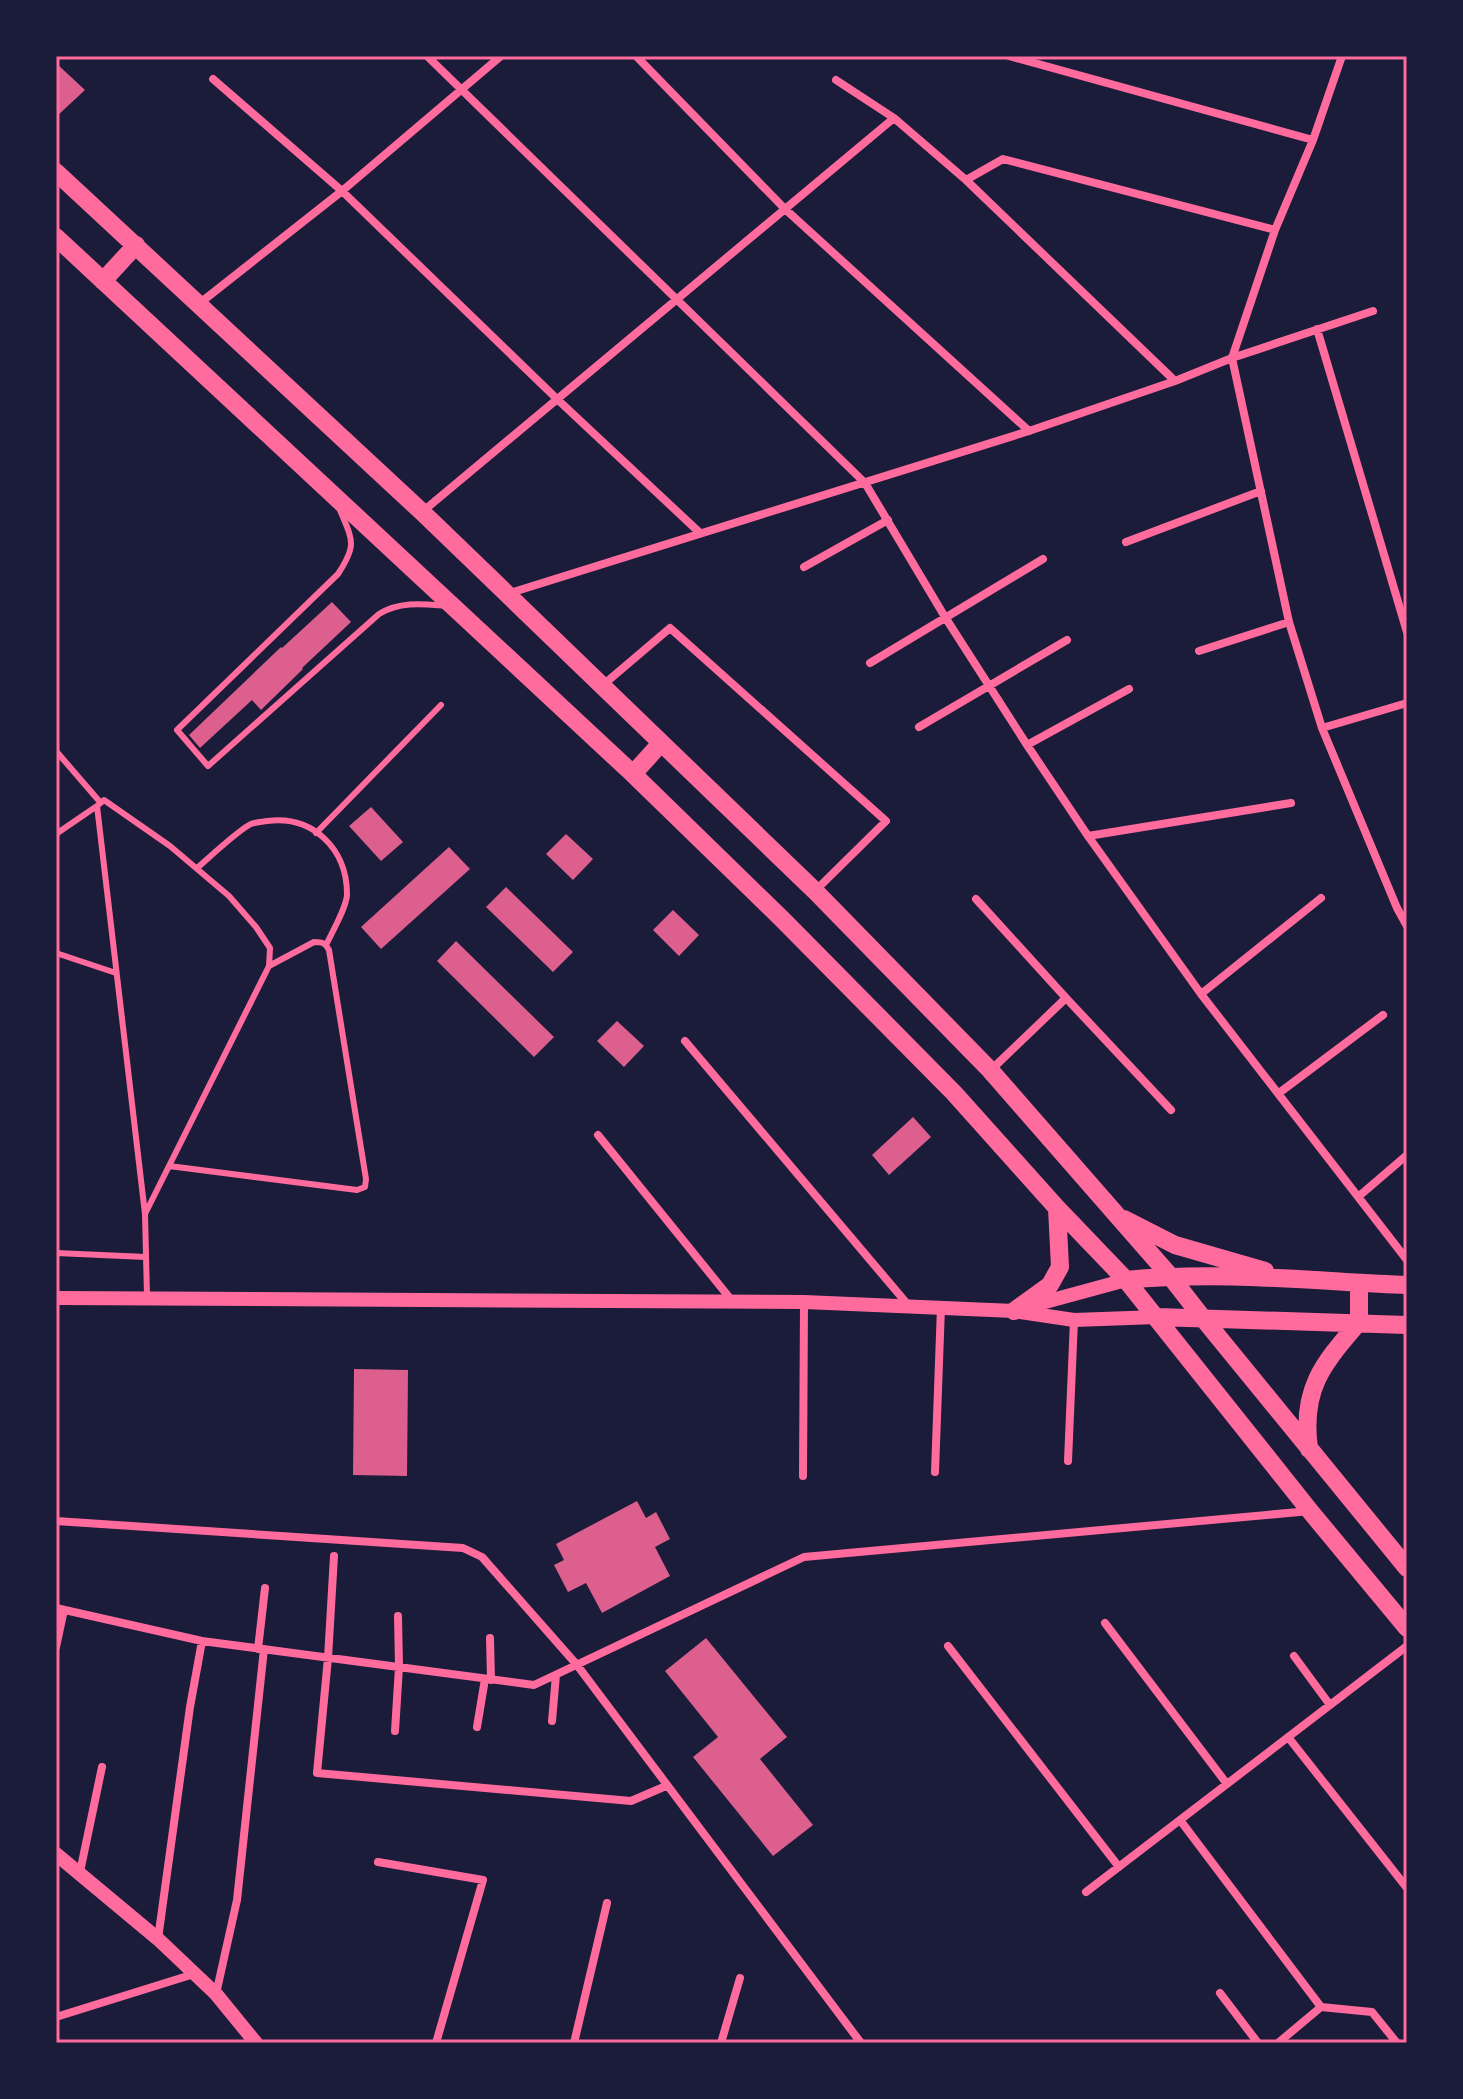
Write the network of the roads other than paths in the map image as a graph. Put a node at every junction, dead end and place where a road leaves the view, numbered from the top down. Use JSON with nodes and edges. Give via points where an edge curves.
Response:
{"nodes":[{"id":1,"x":427,"y":56,"type":"edge"},
{"id":2,"x":501,"y":56,"type":"edge"},
{"id":3,"x":636,"y":56,"type":"edge"},
{"id":4,"x":1009,"y":56,"type":"edge"},
{"id":5,"x":1342,"y":56,"type":"edge"},
{"id":6,"x":213,"y":79,"type":"dead end"},
{"id":7,"x":836,"y":80,"type":"dead end"},
{"id":8,"x":463,"y":89,"type":"junction"},
{"id":9,"x":894,"y":118,"type":"junction"},
{"id":10,"x":1313,"y":140,"type":"junction"},
{"id":11,"x":56,"y":172,"type":"edge"},
{"id":12,"x":966,"y":180,"type":"junction"},
{"id":13,"x":342,"y":191,"type":"junction"},
{"id":14,"x":785,"y":209,"type":"junction"},
{"id":15,"x":1275,"y":230,"type":"junction"},
{"id":16,"x":56,"y":237,"type":"edge"},
{"id":17,"x":136,"y":245,"type":"junction"},
{"id":18,"x":103,"y":281,"type":"junction"},
{"id":19,"x":677,"y":298,"type":"junction"},
{"id":20,"x":199,"y":304,"type":"junction"},
{"id":21,"x":1373,"y":311,"type":"dead end"},
{"id":22,"x":1317,"y":329,"type":"junction"},
{"id":23,"x":1232,"y":358,"type":"junction"},
{"id":24,"x":1175,"y":381,"type":"junction"},
{"id":25,"x":557,"y":399,"type":"junction"},
{"id":26,"x":1029,"y":431,"type":"junction"},
{"id":27,"x":865,"y":483,"type":"junction"},
{"id":28,"x":1261,"y":491,"type":"junction"},
{"id":29,"x":334,"y":495,"type":"junction"},
{"id":30,"x":422,"y":512,"type":"junction"},
{"id":31,"x":888,"y":520,"type":"junction"},
{"id":32,"x":700,"y":533,"type":"junction"},
{"id":33,"x":1126,"y":542,"type":"dead end"},
{"id":34,"x":1043,"y":559,"type":"dead end"},
{"id":35,"x":804,"y":567,"type":"dead end"},
{"id":36,"x":507,"y":594,"type":"junction"},
{"id":37,"x":454,"y":607,"type":"junction"},
{"id":38,"x":945,"y":617,"type":"junction"},
{"id":39,"x":1289,"y":622,"type":"junction"},
{"id":40,"x":1407,"y":632,"type":"edge"},
{"id":41,"x":1067,"y":640,"type":"dead end"},
{"id":42,"x":1199,"y":651,"type":"dead end"},
{"id":43,"x":870,"y":663,"type":"dead end"},
{"id":44,"x":602,"y":685,"type":"junction"},
{"id":45,"x":989,"y":686,"type":"junction"},
{"id":46,"x":1129,"y":689,"type":"dead end"},
{"id":47,"x":1407,"y":703,"type":"edge"},
{"id":48,"x":441,"y":705,"type":"dead end"},
{"id":49,"x":919,"y":727,"type":"dead end"},
{"id":50,"x":1322,"y":728,"type":"junction"},
{"id":51,"x":661,"y":743,"type":"junction"},
{"id":52,"x":1027,"y":745,"type":"junction"},
{"id":53,"x":56,"y":751,"type":"edge"},
{"id":54,"x":633,"y":774,"type":"junction"},
{"id":55,"x":1291,"y":803,"type":"dead end"},
{"id":56,"x":98,"y":804,"type":"junction"},
{"id":57,"x":316,"y":833,"type":"junction"},
{"id":58,"x":56,"y":834,"type":"edge"},
{"id":59,"x":1088,"y":836,"type":"junction"},
{"id":60,"x":197,"y":868,"type":"junction"},
{"id":61,"x":815,"y":891,"type":"junction"},
{"id":62,"x":1321,"y":898,"type":"dead end"},
{"id":63,"x":976,"y":899,"type":"dead end"},
{"id":64,"x":1407,"y":926,"type":"edge"},
{"id":65,"x":326,"y":945,"type":"junction"},
{"id":66,"x":56,"y":953,"type":"edge"},
{"id":67,"x":269,"y":966,"type":"junction"},
{"id":68,"x":116,"y":973,"type":"junction"},
{"id":69,"x":1201,"y":994,"type":"junction"},
{"id":70,"x":1066,"y":998,"type":"junction"},
{"id":71,"x":1383,"y":1015,"type":"dead end"},
{"id":72,"x":685,"y":1041,"type":"dead end"},
{"id":73,"x":990,"y":1070,"type":"junction"},
{"id":74,"x":1279,"y":1093,"type":"junction"},
{"id":75,"x":1171,"y":1110,"type":"dead end"},
{"id":76,"x":598,"y":1135,"type":"dead end"},
{"id":77,"x":1407,"y":1155,"type":"edge"},
{"id":78,"x":169,"y":1166,"type":"junction"},
{"id":79,"x":1358,"y":1197,"type":"junction"},
{"id":80,"x":1057,"y":1208,"type":"junction"},
{"id":81,"x":145,"y":1214,"type":"junction"},
{"id":82,"x":1115,"y":1214,"type":"junction"},
{"id":83,"x":56,"y":1253,"type":"edge"},
{"id":84,"x":146,"y":1257,"type":"junction"},
{"id":85,"x":1407,"y":1260,"type":"edge"},
{"id":86,"x":1170,"y":1276,"type":"junction"},
{"id":87,"x":1291,"y":1278,"type":"junction"},
{"id":88,"x":1126,"y":1280,"type":"junction"},
{"id":89,"x":1359,"y":1283,"type":"junction"},
{"id":90,"x":1407,"y":1285,"type":"edge"},
{"id":91,"x":56,"y":1298,"type":"edge"},
{"id":92,"x":147,"y":1300,"type":"junction"},
{"id":93,"x":733,"y":1302,"type":"junction"},
{"id":94,"x":804,"y":1302,"type":"junction"},
{"id":95,"x":910,"y":1306,"type":"junction"},
{"id":96,"x":941,"y":1307,"type":"junction"},
{"id":97,"x":1014,"y":1311,"type":"junction"},
{"id":98,"x":1157,"y":1317,"type":"junction"},
{"id":99,"x":1202,"y":1317,"type":"junction"},
{"id":100,"x":1074,"y":1320,"type":"junction"},
{"id":101,"x":1359,"y":1322,"type":"junction"},
{"id":102,"x":1407,"y":1325,"type":"edge"},
{"id":103,"x":1309,"y":1449,"type":"junction"},
{"id":104,"x":1068,"y":1461,"type":"dead end"},
{"id":105,"x":935,"y":1472,"type":"dead end"},
{"id":106,"x":803,"y":1476,"type":"dead end"},
{"id":107,"x":1310,"y":1511,"type":"junction"},
{"id":108,"x":56,"y":1521,"type":"edge"},
{"id":109,"x":334,"y":1556,"type":"dead end"},
{"id":110,"x":1407,"y":1568,"type":"edge"},
{"id":111,"x":265,"y":1588,"type":"dead end"},
{"id":112,"x":60,"y":1609,"type":"edge"},
{"id":113,"x":398,"y":1616,"type":"dead end"},
{"id":114,"x":1105,"y":1623,"type":"dead end"},
{"id":115,"x":1407,"y":1628,"type":"edge"},
{"id":116,"x":490,"y":1638,"type":"dead end"},
{"id":117,"x":202,"y":1641,"type":"junction"},
{"id":118,"x":948,"y":1646,"type":"dead end"},
{"id":119,"x":1407,"y":1646,"type":"edge"},
{"id":120,"x":56,"y":1647,"type":"edge"},
{"id":121,"x":261,"y":1649,"type":"junction"},
{"id":122,"x":1294,"y":1656,"type":"dead end"},
{"id":123,"x":328,"y":1658,"type":"junction"},
{"id":124,"x":577,"y":1665,"type":"junction"},
{"id":125,"x":399,"y":1667,"type":"junction"},
{"id":126,"x":556,"y":1675,"type":"junction"},
{"id":127,"x":488,"y":1679,"type":"junction"},
{"id":128,"x":1330,"y":1705,"type":"junction"},
{"id":129,"x":552,"y":1721,"type":"dead end"},
{"id":130,"x":477,"y":1727,"type":"dead end"},
{"id":131,"x":395,"y":1731,"type":"dead end"},
{"id":132,"x":1288,"y":1737,"type":"junction"},
{"id":133,"x":102,"y":1767,"type":"dead end"},
{"id":134,"x":1227,"y":1784,"type":"junction"},
{"id":135,"x":666,"y":1786,"type":"junction"},
{"id":136,"x":1180,"y":1820,"type":"junction"},
{"id":137,"x":60,"y":1862,"type":"edge"},
{"id":138,"x":378,"y":1862,"type":"dead end"},
{"id":139,"x":1119,"y":1867,"type":"junction"},
{"id":140,"x":80,"y":1872,"type":"junction"},
{"id":141,"x":1407,"y":1888,"type":"edge"},
{"id":142,"x":1086,"y":1892,"type":"dead end"},
{"id":143,"x":607,"y":1903,"type":"dead end"},
{"id":144,"x":158,"y":1939,"type":"junction"},
{"id":145,"x":194,"y":1974,"type":"junction"},
{"id":146,"x":740,"y":1978,"type":"dead end"},
{"id":147,"x":1220,"y":1993,"type":"dead end"},
{"id":148,"x":216,"y":1994,"type":"junction"},
{"id":149,"x":1321,"y":2007,"type":"junction"},
{"id":150,"x":56,"y":2017,"type":"edge"},
{"id":151,"x":256,"y":2043,"type":"edge"},
{"id":152,"x":436,"y":2043,"type":"edge"},
{"id":153,"x":574,"y":2043,"type":"edge"},
{"id":154,"x":721,"y":2043,"type":"edge"},
{"id":155,"x":861,"y":2043,"type":"edge"},
{"id":156,"x":1258,"y":2043,"type":"edge"},
{"id":157,"x":1278,"y":2043,"type":"edge"},
{"id":158,"x":1397,"y":2043,"type":"edge"}],
"edges":[{"from":1,"to":8,"type":"street"},
{"from":2,"to":8,"type":"street"},
{"from":3,"to":14,"type":"street"},
{"from":4,"to":10,"type":"street"},
{"from":5,"to":10,"type":"street"},
{"from":6,"to":13,"type":"street"},
{"from":7,"to":9,"type":"street"},
{"from":8,"to":13,"type":"street"},
{"from":8,"to":19,"type":"street"},
{"from":9,"to":12,"type":"street"},
{"from":9,"to":14,"type":"street"},
{"from":10,"to":15,"type":"street"},
{"from":11,"to":17,"type":"main road"},
{"from":12,"to":15,"type":"street","via":[[1003,159]]},
{"from":12,"to":24,"type":"street"},
{"from":13,"to":20,"type":"street"},
{"from":13,"to":25,"type":"street"},
{"from":14,"to":19,"type":"street"},
{"from":14,"to":26,"type":"street"},
{"from":15,"to":23,"type":"street"},
{"from":16,"to":18,"type":"main road"},
{"from":17,"to":18,"type":"main road"},
{"from":17,"to":20,"type":"main road"},
{"from":18,"to":29,"type":"main road"},
{"from":19,"to":25,"type":"street"},
{"from":19,"to":27,"type":"street"},
{"from":20,"to":30,"type":"main road"},
{"from":21,"to":22,"type":"street"},
{"from":22,"to":23,"type":"street"},
{"from":22,"to":40,"type":"street"},
{"from":23,"to":24,"type":"street"},
{"from":23,"to":28,"type":"street"},
{"from":24,"to":26,"type":"street"},
{"from":25,"to":30,"type":"street"},
{"from":25,"to":32,"type":"street"},
{"from":26,"to":27,"type":"street"},
{"from":27,"to":31,"type":"street"},
{"from":27,"to":32,"type":"street"},
{"from":28,"to":33,"type":"street"},
{"from":28,"to":39,"type":"street"},
{"from":29,"to":37,"type":"main road"},
{"from":29,"to":37,"type":"lane","via":[[353,540],[338,574],[177,730],[208,766],[379,614],[417,603]]},
{"from":30,"to":36,"type":"main road"},
{"from":31,"to":35,"type":"street"},
{"from":31,"to":38,"type":"street"},
{"from":32,"to":36,"type":"street"},
{"from":34,"to":38,"type":"street"},
{"from":36,"to":44,"type":"main road"},
{"from":37,"to":54,"type":"main road"},
{"from":38,"to":43,"type":"street"},
{"from":38,"to":45,"type":"street"},
{"from":39,"to":42,"type":"street"},
{"from":39,"to":50,"type":"street"},
{"from":41,"to":45,"type":"street"},
{"from":44,"to":51,"type":"main road"},
{"from":44,"to":61,"type":"street","via":[[670,628],[886,821]]},
{"from":45,"to":49,"type":"street"},
{"from":45,"to":52,"type":"street"},
{"from":46,"to":52,"type":"street"},
{"from":47,"to":50,"type":"street"},
{"from":48,"to":57,"type":"lane"},
{"from":50,"to":64,"type":"street"},
{"from":51,"to":54,"type":"main road"},
{"from":51,"to":61,"type":"main road"},
{"from":52,"to":59,"type":"street"},
{"from":53,"to":56,"type":"lane"},
{"from":54,"to":80,"type":"main road","via":[[954,1093]]},
{"from":55,"to":59,"type":"street"},
{"from":56,"to":58,"type":"lane"},
{"from":56,"to":60,"type":"lane","via":[[104,800]]},
{"from":56,"to":68,"type":"lane"},
{"from":57,"to":60,"type":"lane","via":[[281,819],[251,824]]},
{"from":57,"to":65,"type":"lane","via":[[338,853],[348,898]]},
{"from":59,"to":69,"type":"street"},
{"from":60,"to":67,"type":"lane","via":[[256,927],[270,948]]},
{"from":61,"to":73,"type":"main road"},
{"from":62,"to":69,"type":"street"},
{"from":63,"to":70,"type":"street"},
{"from":65,"to":67,"type":"lane","via":[[314,942]]},
{"from":65,"to":78,"type":"lane","via":[[365,1187]]},
{"from":66,"to":68,"type":"lane"},
{"from":67,"to":78,"type":"lane"},
{"from":68,"to":81,"type":"lane"},
{"from":69,"to":74,"type":"street"},
{"from":70,"to":73,"type":"street"},
{"from":70,"to":75,"type":"street"},
{"from":71,"to":74,"type":"street"},
{"from":72,"to":95,"type":"street"},
{"from":73,"to":82,"type":"main road"},
{"from":74,"to":79,"type":"street"},
{"from":76,"to":93,"type":"street"},
{"from":77,"to":79,"type":"street"},
{"from":78,"to":81,"type":"lane"},
{"from":79,"to":85,"type":"street"},
{"from":80,"to":88,"type":"main road"},
{"from":80,"to":97,"type":"main road","via":[[1060,1267],[1050,1285]]},
{"from":81,"to":84,"type":"lane"},
{"from":82,"to":86,"type":"main road"},
{"from":82,"to":87,"type":"main road","via":[[1175,1245]]},
{"from":83,"to":84,"type":"lane"},
{"from":84,"to":92,"type":"lane"},
{"from":86,"to":87,"type":"main road"},
{"from":86,"to":88,"type":"main road"},
{"from":86,"to":99,"type":"main road"},
{"from":87,"to":89,"type":"main road"},
{"from":88,"to":97,"type":"street"},
{"from":88,"to":98,"type":"main road"},
{"from":89,"to":90,"type":"main road"},
{"from":89,"to":101,"type":"main road"},
{"from":91,"to":92,"type":"street"},
{"from":92,"to":93,"type":"street"},
{"from":93,"to":94,"type":"street"},
{"from":94,"to":95,"type":"street"},
{"from":94,"to":106,"type":"street"},
{"from":95,"to":96,"type":"street"},
{"from":96,"to":97,"type":"street"},
{"from":96,"to":105,"type":"street"},
{"from":97,"to":100,"type":"street"},
{"from":98,"to":99,"type":"main road"},
{"from":98,"to":100,"type":"street"},
{"from":98,"to":107,"type":"main road"},
{"from":99,"to":101,"type":"main road"},
{"from":99,"to":103,"type":"main road"},
{"from":100,"to":104,"type":"street"},
{"from":101,"to":102,"type":"main road"},
{"from":101,"to":103,"type":"main road","via":[[1317,1376],[1306,1427]]},
{"from":103,"to":110,"type":"main road"},
{"from":107,"to":115,"type":"main road"},
{"from":107,"to":124,"type":"street","via":[[804,1557]]},
{"from":108,"to":124,"type":"street","via":[[463,1548],[482,1557]]},
{"from":109,"to":123,"type":"street"},
{"from":111,"to":121,"type":"street"},
{"from":112,"to":117,"type":"street"},
{"from":112,"to":120,"type":"street"},
{"from":113,"to":125,"type":"street"},
{"from":114,"to":134,"type":"street"},
{"from":116,"to":127,"type":"street"},
{"from":117,"to":121,"type":"street"},
{"from":117,"to":144,"type":"street"},
{"from":118,"to":139,"type":"street"},
{"from":119,"to":128,"type":"street"},
{"from":121,"to":123,"type":"street"},
{"from":121,"to":148,"type":"street","via":[[237,1900]]},
{"from":122,"to":128,"type":"street"},
{"from":123,"to":125,"type":"street"},
{"from":123,"to":135,"type":"street","via":[[317,1773],[631,1801]]},
{"from":124,"to":126,"type":"street"},
{"from":124,"to":135,"type":"street"},
{"from":125,"to":127,"type":"street"},
{"from":125,"to":131,"type":"street"},
{"from":126,"to":127,"type":"street","via":[[534,1685]]},
{"from":126,"to":129,"type":"street"},
{"from":127,"to":130,"type":"street"},
{"from":128,"to":132,"type":"street"},
{"from":132,"to":134,"type":"street"},
{"from":132,"to":141,"type":"street"},
{"from":133,"to":140,"type":"street"},
{"from":134,"to":136,"type":"street"},
{"from":135,"to":155,"type":"street"},
{"from":136,"to":139,"type":"street"},
{"from":136,"to":149,"type":"street"},
{"from":137,"to":140,"type":"street"},
{"from":138,"to":152,"type":"street","via":[[483,1880]]},
{"from":139,"to":142,"type":"street"},
{"from":140,"to":144,"type":"street"},
{"from":143,"to":153,"type":"street"},
{"from":144,"to":145,"type":"street"},
{"from":145,"to":148,"type":"street"},
{"from":145,"to":150,"type":"street"},
{"from":146,"to":154,"type":"street"},
{"from":147,"to":156,"type":"street"},
{"from":148,"to":151,"type":"street"},
{"from":149,"to":157,"type":"street"},
{"from":149,"to":158,"type":"street","via":[[1372,2012]]}]}
